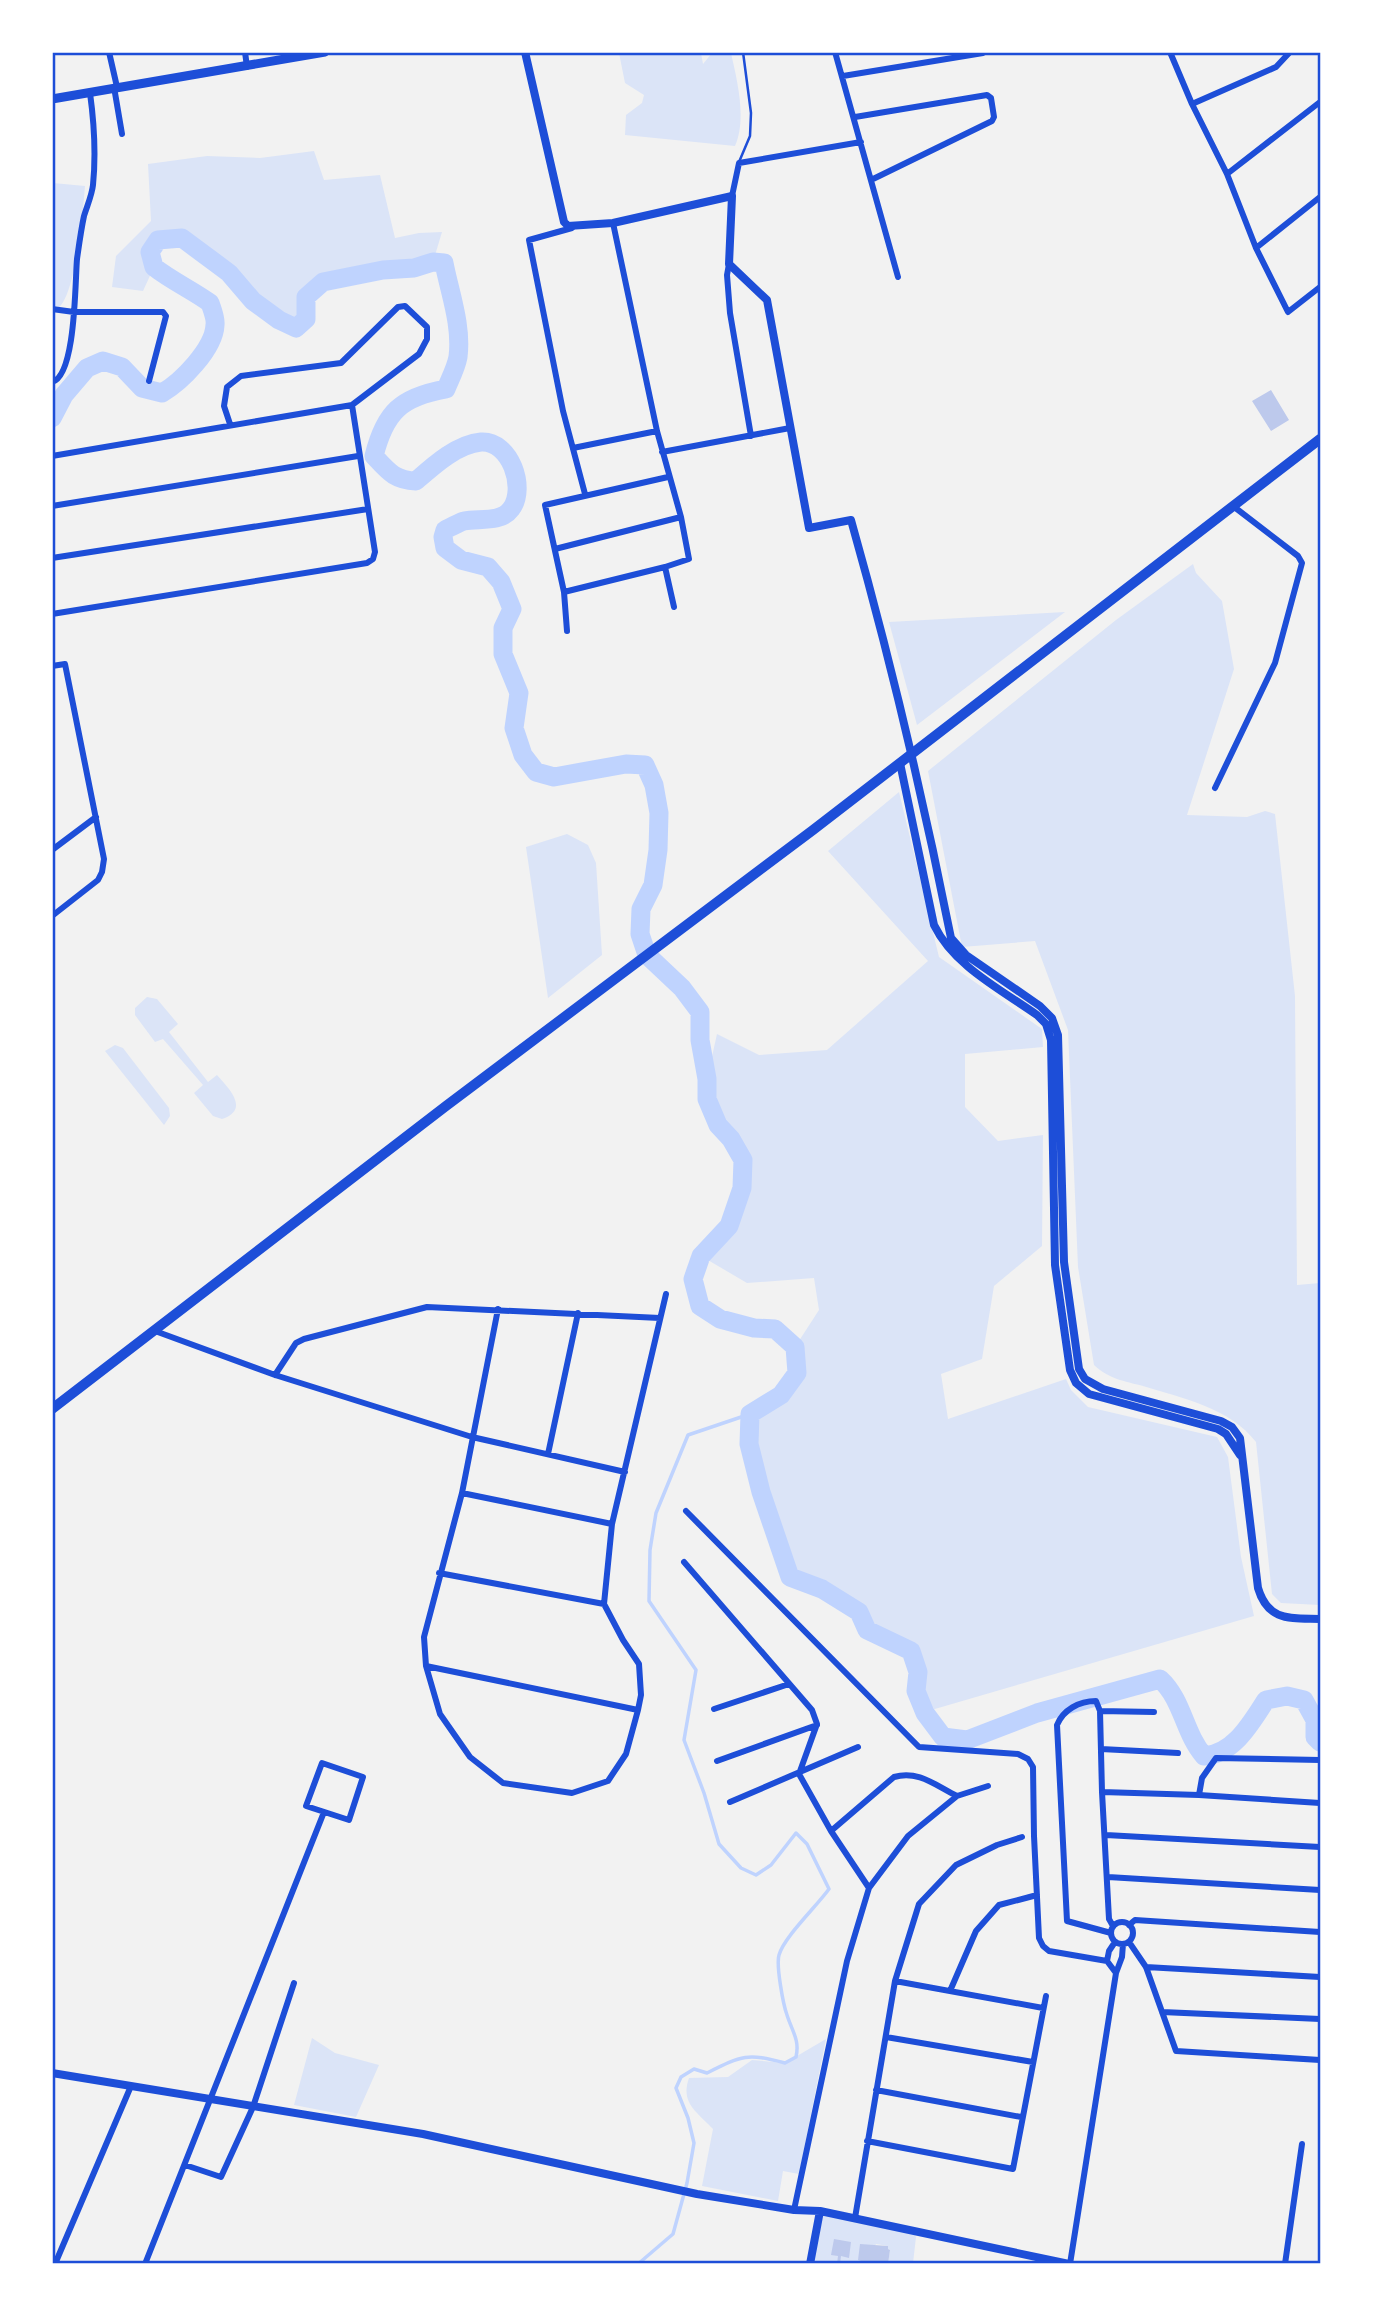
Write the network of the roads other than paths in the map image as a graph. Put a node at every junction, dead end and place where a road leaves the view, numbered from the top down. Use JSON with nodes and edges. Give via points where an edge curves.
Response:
{"nodes":[{"id":1,"x":109,"y":52,"type":"edge"},
{"id":2,"x":245,"y":52,"type":"edge"},
{"id":3,"x":525,"y":52,"type":"edge"},
{"id":4,"x":743,"y":52,"type":"edge"},
{"id":5,"x":835,"y":52,"type":"edge"},
{"id":6,"x":983,"y":52,"type":"edge"},
{"id":7,"x":1170,"y":52,"type":"edge"},
{"id":8,"x":1290,"y":52,"type":"edge"},
{"id":9,"x":320,"y":53,"type":"edge"},
{"id":10,"x":247,"y":67,"type":"junction"},
{"id":11,"x":843,"y":76,"type":"junction"},
{"id":12,"x":115,"y":87,"type":"junction"},
{"id":13,"x":90,"y":93,"type":"junction"},
{"id":14,"x":52,"y":99,"type":"edge"},
{"id":15,"x":1321,"y":102,"type":"edge"},
{"id":16,"x":1192,"y":104,"type":"junction"},
{"id":17,"x":855,"y":117,"type":"junction"},
{"id":18,"x":122,"y":134,"type":"dead end"},
{"id":19,"x":860,"y":142,"type":"junction"},
{"id":20,"x":738,"y":163,"type":"junction"},
{"id":21,"x":1227,"y":174,"type":"junction"},
{"id":22,"x":872,"y":180,"type":"junction"},
{"id":23,"x":732,"y":196,"type":"junction"},
{"id":24,"x":1321,"y":197,"type":"edge"},
{"id":25,"x":613,"y":223,"type":"junction"},
{"id":26,"x":573,"y":227,"type":"junction"},
{"id":27,"x":1256,"y":248,"type":"junction"},
{"id":28,"x":729,"y":264,"type":"junction"},
{"id":29,"x":898,"y":277,"type":"dead end"},
{"id":30,"x":1321,"y":288,"type":"edge"},
{"id":31,"x":52,"y":309,"type":"edge"},
{"id":32,"x":74,"y":312,"type":"junction"},
{"id":33,"x":149,"y":381,"type":"dead end"},
{"id":34,"x":52,"y":382,"type":"edge"},
{"id":35,"x":352,"y":405,"type":"junction"},
{"id":36,"x":230,"y":424,"type":"junction"},
{"id":37,"x":790,"y":428,"type":"junction"},
{"id":38,"x":657,"y":431,"type":"junction"},
{"id":39,"x":751,"y":436,"type":"junction"},
{"id":40,"x":1321,"y":439,"type":"edge"},
{"id":41,"x":573,"y":448,"type":"junction"},
{"id":42,"x":663,"y":452,"type":"junction"},
{"id":43,"x":52,"y":456,"type":"edge"},
{"id":44,"x":358,"y":456,"type":"junction"},
{"id":45,"x":668,"y":477,"type":"junction"},
{"id":46,"x":584,"y":494,"type":"junction"},
{"id":47,"x":52,"y":506,"type":"edge"},
{"id":48,"x":1233,"y":506,"type":"junction"},
{"id":49,"x":368,"y":509,"type":"junction"},
{"id":50,"x":681,"y":517,"type":"junction"},
{"id":51,"x":555,"y":549,"type":"junction"},
{"id":52,"x":52,"y":558,"type":"edge"},
{"id":53,"x":665,"y":568,"type":"junction"},
{"id":54,"x":564,"y":592,"type":"junction"},
{"id":55,"x":674,"y":607,"type":"dead end"},
{"id":56,"x":52,"y":614,"type":"edge"},
{"id":57,"x":567,"y":631,"type":"dead end"},
{"id":58,"x":52,"y":666,"type":"edge"},
{"id":59,"x":911,"y":755,"type":"junction"},
{"id":60,"x":900,"y":764,"type":"junction"},
{"id":61,"x":1215,"y":788,"type":"dead end"},
{"id":62,"x":96,"y":817,"type":"junction"},
{"id":63,"x":930,"y":841,"type":"junction"},
{"id":64,"x":918,"y":847,"type":"junction"},
{"id":65,"x":53,"y":848,"type":"edge"},
{"id":66,"x":52,"y":916,"type":"edge"},
{"id":67,"x":666,"y":1294,"type":"dead end"},
{"id":68,"x":498,"y":1309,"type":"junction"},
{"id":69,"x":578,"y":1312,"type":"junction"},
{"id":70,"x":660,"y":1318,"type":"junction"},
{"id":71,"x":155,"y":1331,"type":"junction"},
{"id":72,"x":275,"y":1375,"type":"junction"},
{"id":73,"x":52,"y":1409,"type":"edge"},
{"id":74,"x":472,"y":1437,"type":"junction"},
{"id":75,"x":548,"y":1454,"type":"junction"},
{"id":76,"x":1240,"y":1455,"type":"junction"},
{"id":77,"x":625,"y":1472,"type":"junction"},
{"id":78,"x":462,"y":1493,"type":"junction"},
{"id":79,"x":686,"y":1511,"type":"dead end"},
{"id":80,"x":612,"y":1524,"type":"junction"},
{"id":81,"x":684,"y":1562,"type":"dead end"},
{"id":82,"x":439,"y":1573,"type":"junction"},
{"id":83,"x":604,"y":1604,"type":"junction"},
{"id":84,"x":1321,"y":1619,"type":"edge"},
{"id":85,"x":426,"y":1666,"type":"junction"},
{"id":86,"x":789,"y":1684,"type":"junction"},
{"id":87,"x":714,"y":1709,"type":"dead end"},
{"id":88,"x":638,"y":1710,"type":"junction"},
{"id":89,"x":1100,"y":1711,"type":"junction"},
{"id":90,"x":1154,"y":1712,"type":"dead end"},
{"id":91,"x":817,"y":1724,"type":"junction"},
{"id":92,"x":858,"y":1747,"type":"dead end"},
{"id":93,"x":1101,"y":1749,"type":"junction"},
{"id":94,"x":1178,"y":1753,"type":"dead end"},
{"id":95,"x":1321,"y":1760,"type":"edge"},
{"id":96,"x":717,"y":1761,"type":"dead end"},
{"id":97,"x":799,"y":1774,"type":"junction"},
{"id":98,"x":988,"y":1786,"type":"dead end"},
{"id":99,"x":1102,"y":1792,"type":"junction"},
{"id":100,"x":1199,"y":1795,"type":"junction"},
{"id":101,"x":957,"y":1796,"type":"junction"},
{"id":102,"x":730,"y":1802,"type":"dead end"},
{"id":103,"x":1321,"y":1803,"type":"edge"},
{"id":104,"x":324,"y":1812,"type":"junction"},
{"id":105,"x":831,"y":1831,"type":"junction"},
{"id":106,"x":1106,"y":1835,"type":"junction"},
{"id":107,"x":1022,"y":1837,"type":"dead end"},
{"id":108,"x":1321,"y":1847,"type":"edge"},
{"id":109,"x":1108,"y":1877,"type":"junction"},
{"id":110,"x":869,"y":1888,"type":"junction"},
{"id":111,"x":1321,"y":1890,"type":"edge"},
{"id":112,"x":1037,"y":1895,"type":"junction"},
{"id":113,"x":1129,"y":1925,"type":"junction"},
{"id":114,"x":1112,"y":1930,"type":"junction"},
{"id":115,"x":1321,"y":1932,"type":"edge"},
{"id":116,"x":1115,"y":1942,"type":"junction"},
{"id":117,"x":1126,"y":1943,"type":"junction"},
{"id":118,"x":1107,"y":1961,"type":"junction"},
{"id":119,"x":1146,"y":1967,"type":"junction"},
{"id":120,"x":1116,"y":1973,"type":"junction"},
{"id":121,"x":1321,"y":1977,"type":"edge"},
{"id":122,"x":895,"y":1981,"type":"junction"},
{"id":123,"x":294,"y":1983,"type":"dead end"},
{"id":124,"x":950,"y":1991,"type":"junction"},
{"id":125,"x":1046,"y":1996,"type":"dead end"},
{"id":126,"x":1043,"y":2008,"type":"junction"},
{"id":127,"x":1162,"y":2012,"type":"junction"},
{"id":128,"x":1321,"y":2019,"type":"edge"},
{"id":129,"x":886,"y":2037,"type":"junction"},
{"id":130,"x":1321,"y":2060,"type":"edge"},
{"id":131,"x":1033,"y":2062,"type":"junction"},
{"id":132,"x":52,"y":2073,"type":"edge"},
{"id":133,"x":131,"y":2086,"type":"junction"},
{"id":134,"x":876,"y":2090,"type":"junction"},
{"id":135,"x":211,"y":2099,"type":"junction"},
{"id":136,"x":253,"y":2107,"type":"junction"},
{"id":137,"x":1021,"y":2117,"type":"junction"},
{"id":138,"x":867,"y":2141,"type":"junction"},
{"id":139,"x":1302,"y":2144,"type":"dead end"},
{"id":140,"x":185,"y":2165,"type":"junction"},
{"id":141,"x":794,"y":2210,"type":"junction"},
{"id":142,"x":820,"y":2211,"type":"junction"},
{"id":143,"x":855,"y":2218,"type":"junction"},
{"id":144,"x":55,"y":2263,"type":"edge"},
{"id":145,"x":145,"y":2263,"type":"edge"},
{"id":146,"x":810,"y":2263,"type":"edge"},
{"id":147,"x":1069,"y":2263,"type":"edge"},
{"id":148,"x":1284,"y":2263,"type":"edge"}],
"edges":[{"from":1,"to":12,"type":"street"},
{"from":2,"to":10,"type":"street"},
{"from":3,"to":26,"type":"street","via":[[564,222]]},
{"from":4,"to":20,"type":"lane","via":[[750,136]]},
{"from":5,"to":11,"type":"street"},
{"from":6,"to":11,"type":"street"},
{"from":7,"to":16,"type":"street"},
{"from":8,"to":16,"type":"street","via":[[1276,67]]},
{"from":9,"to":10,"type":"main road"},
{"from":10,"to":12,"type":"main road"},
{"from":11,"to":17,"type":"street"},
{"from":12,"to":13,"type":"main road"},
{"from":12,"to":18,"type":"street"},
{"from":13,"to":14,"type":"main road"},
{"from":13,"to":32,"type":"street","via":[[93,187],[77,260]]},
{"from":15,"to":21,"type":"street"},
{"from":16,"to":21,"type":"street"},
{"from":17,"to":19,"type":"street"},
{"from":17,"to":22,"type":"street","via":[[991,97],[992,121]]},
{"from":19,"to":20,"type":"street"},
{"from":19,"to":22,"type":"street"},
{"from":20,"to":23,"type":"street"},
{"from":21,"to":27,"type":"street"},
{"from":22,"to":29,"type":"street"},
{"from":23,"to":25,"type":"street"},
{"from":23,"to":28,"type":"street"},
{"from":24,"to":27,"type":"street"},
{"from":25,"to":26,"type":"street"},
{"from":25,"to":38,"type":"street"},
{"from":26,"to":41,"type":"street","via":[[529,240]]},
{"from":27,"to":30,"type":"street","via":[[1288,312]]},
{"from":28,"to":37,"type":"street","via":[[767,300]]},
{"from":28,"to":39,"type":"street","via":[[730,313]]},
{"from":31,"to":32,"type":"street"},
{"from":32,"to":33,"type":"street","via":[[163,312],[166,316]]},
{"from":32,"to":34,"type":"street","via":[[62,375]]},
{"from":35,"to":36,"type":"street"},
{"from":35,"to":36,"type":"street","via":[[419,354],[427,339],[427,327],[404,306],[341,363],[241,376],[227,387],[224,406]]},
{"from":35,"to":44,"type":"street"},
{"from":36,"to":43,"type":"street"},
{"from":37,"to":39,"type":"street"},
{"from":37,"to":59,"type":"street","via":[[809,528],[851,520]]},
{"from":38,"to":41,"type":"street"},
{"from":38,"to":42,"type":"street"},
{"from":39,"to":42,"type":"street"},
{"from":40,"to":48,"type":"highway"},
{"from":41,"to":46,"type":"street"},
{"from":42,"to":45,"type":"street"},
{"from":44,"to":47,"type":"street"},
{"from":44,"to":49,"type":"street"},
{"from":45,"to":46,"type":"street"},
{"from":45,"to":50,"type":"street"},
{"from":46,"to":51,"type":"street","via":[[545,505]]},
{"from":48,"to":59,"type":"highway"},
{"from":48,"to":61,"type":"street","via":[[1302,563],[1275,663]]},
{"from":49,"to":52,"type":"street"},
{"from":49,"to":56,"type":"street","via":[[375,552],[367,563]]},
{"from":50,"to":51,"type":"street"},
{"from":50,"to":53,"type":"street","via":[[689,559]]},
{"from":51,"to":54,"type":"street"},
{"from":53,"to":54,"type":"street"},
{"from":53,"to":55,"type":"street"},
{"from":54,"to":57,"type":"street"},
{"from":58,"to":62,"type":"street","via":[[65,664]]},
{"from":59,"to":60,"type":"highway"},
{"from":59,"to":63,"type":"street"},
{"from":60,"to":64,"type":"street"},
{"from":60,"to":71,"type":"highway"},
{"from":62,"to":65,"type":"street"},
{"from":62,"to":66,"type":"street","via":[[102,872]]},
{"from":63,"to":64,"type":"street"},
{"from":63,"to":76,"type":"street","via":[[951,938],[966,955],[1040,1006],[1052,1018],[1058,1035],[1064,1262],[1079,1369],[1085,1379],[1103,1389],[1222,1421],[1240,1438]]},
{"from":64,"to":76,"type":"street","via":[[934,925],[943,943],[1037,1015],[1051,1040],[1055,1265],[1070,1370],[1076,1383],[1100,1399],[1218,1429]]},
{"from":67,"to":70,"type":"street"},
{"from":68,"to":69,"type":"street"},
{"from":68,"to":72,"type":"street","via":[[428,1307],[304,1339],[296,1343]]},
{"from":68,"to":74,"type":"street"},
{"from":69,"to":70,"type":"street"},
{"from":69,"to":75,"type":"street"},
{"from":70,"to":77,"type":"street"},
{"from":71,"to":72,"type":"street"},
{"from":71,"to":73,"type":"highway"},
{"from":72,"to":74,"type":"street"},
{"from":74,"to":75,"type":"street"},
{"from":74,"to":78,"type":"street"},
{"from":75,"to":77,"type":"street"},
{"from":76,"to":84,"type":"street","via":[[1262,1601],[1279,1615]]},
{"from":77,"to":80,"type":"street"},
{"from":78,"to":80,"type":"street"},
{"from":78,"to":82,"type":"street"},
{"from":79,"to":112,"type":"street","via":[[919,1747],[1018,1754],[1028,1759],[1033,1767]]},
{"from":80,"to":83,"type":"street"},
{"from":81,"to":86,"type":"street"},
{"from":82,"to":83,"type":"street"},
{"from":82,"to":85,"type":"street","via":[[425,1637]]},
{"from":83,"to":88,"type":"street","via":[[639,1664]]},
{"from":85,"to":88,"type":"street"},
{"from":85,"to":88,"type":"street","via":[[440,1714],[470,1757],[503,1783],[572,1793],[608,1781],[626,1755]]},
{"from":86,"to":87,"type":"street"},
{"from":86,"to":91,"type":"street","via":[[812,1710]]},
{"from":89,"to":90,"type":"street"},
{"from":89,"to":93,"type":"street"},
{"from":89,"to":114,"type":"street","via":[[1096,1701],[1088,1701],[1063,1712],[1057,1725],[1067,1921]]},
{"from":91,"to":96,"type":"street"},
{"from":91,"to":97,"type":"street"},
{"from":92,"to":97,"type":"street"},
{"from":93,"to":94,"type":"street"},
{"from":93,"to":99,"type":"street"},
{"from":95,"to":100,"type":"street","via":[[1216,1758],[1202,1778]]},
{"from":97,"to":102,"type":"street"},
{"from":97,"to":105,"type":"street"},
{"from":98,"to":101,"type":"street"},
{"from":99,"to":100,"type":"street"},
{"from":99,"to":106,"type":"street"},
{"from":100,"to":103,"type":"street"},
{"from":101,"to":105,"type":"street","via":[[914,1774],[904,1774],[894,1777]]},
{"from":101,"to":110,"type":"street","via":[[908,1836]]},
{"from":104,"to":104,"type":"street","via":[[349,1820],[363,1777],[322,1763],[306,1806]]},
{"from":104,"to":135,"type":"street"},
{"from":105,"to":110,"type":"street"},
{"from":106,"to":108,"type":"street"},
{"from":106,"to":109,"type":"street"},
{"from":107,"to":122,"type":"street","via":[[956,1865],[919,1904]]},
{"from":109,"to":111,"type":"street"},
{"from":109,"to":114,"type":"street"},
{"from":110,"to":141,"type":"street","via":[[847,1961]]},
{"from":112,"to":118,"type":"street","via":[[1043,1947]]},
{"from":112,"to":124,"type":"street","via":[[999,1905],[976,1931]]},
{"from":113,"to":114,"type":"street","via":[[1121,1922]]},
{"from":113,"to":115,"type":"street","via":[[1135,1920]]},
{"from":113,"to":117,"type":"street","via":[[1133,1931]]},
{"from":114,"to":116,"type":"street"},
{"from":116,"to":117,"type":"street"},
{"from":116,"to":118,"type":"street"},
{"from":117,"to":119,"type":"street"},
{"from":117,"to":120,"type":"street"},
{"from":118,"to":120,"type":"street"},
{"from":119,"to":121,"type":"street"},
{"from":119,"to":127,"type":"street"},
{"from":120,"to":147,"type":"street"},
{"from":122,"to":124,"type":"street"},
{"from":122,"to":129,"type":"street"},
{"from":123,"to":136,"type":"street"},
{"from":124,"to":126,"type":"street"},
{"from":125,"to":126,"type":"street"},
{"from":126,"to":131,"type":"street"},
{"from":127,"to":128,"type":"street"},
{"from":127,"to":130,"type":"street","via":[[1176,2051]]},
{"from":129,"to":131,"type":"street"},
{"from":129,"to":134,"type":"street"},
{"from":131,"to":137,"type":"street"},
{"from":132,"to":133,"type":"street"},
{"from":133,"to":135,"type":"street"},
{"from":133,"to":144,"type":"street"},
{"from":134,"to":137,"type":"street"},
{"from":134,"to":138,"type":"street"},
{"from":135,"to":136,"type":"street"},
{"from":135,"to":140,"type":"street"},
{"from":136,"to":140,"type":"street","via":[[221,2177]]},
{"from":136,"to":141,"type":"street","via":[[424,2134],[697,2194]]},
{"from":137,"to":138,"type":"street","via":[[1013,2169]]},
{"from":138,"to":143,"type":"street"},
{"from":139,"to":148,"type":"street"},
{"from":140,"to":145,"type":"street"},
{"from":141,"to":142,"type":"street"},
{"from":142,"to":143,"type":"street"},
{"from":142,"to":146,"type":"street"},
{"from":143,"to":147,"type":"street"}]}
